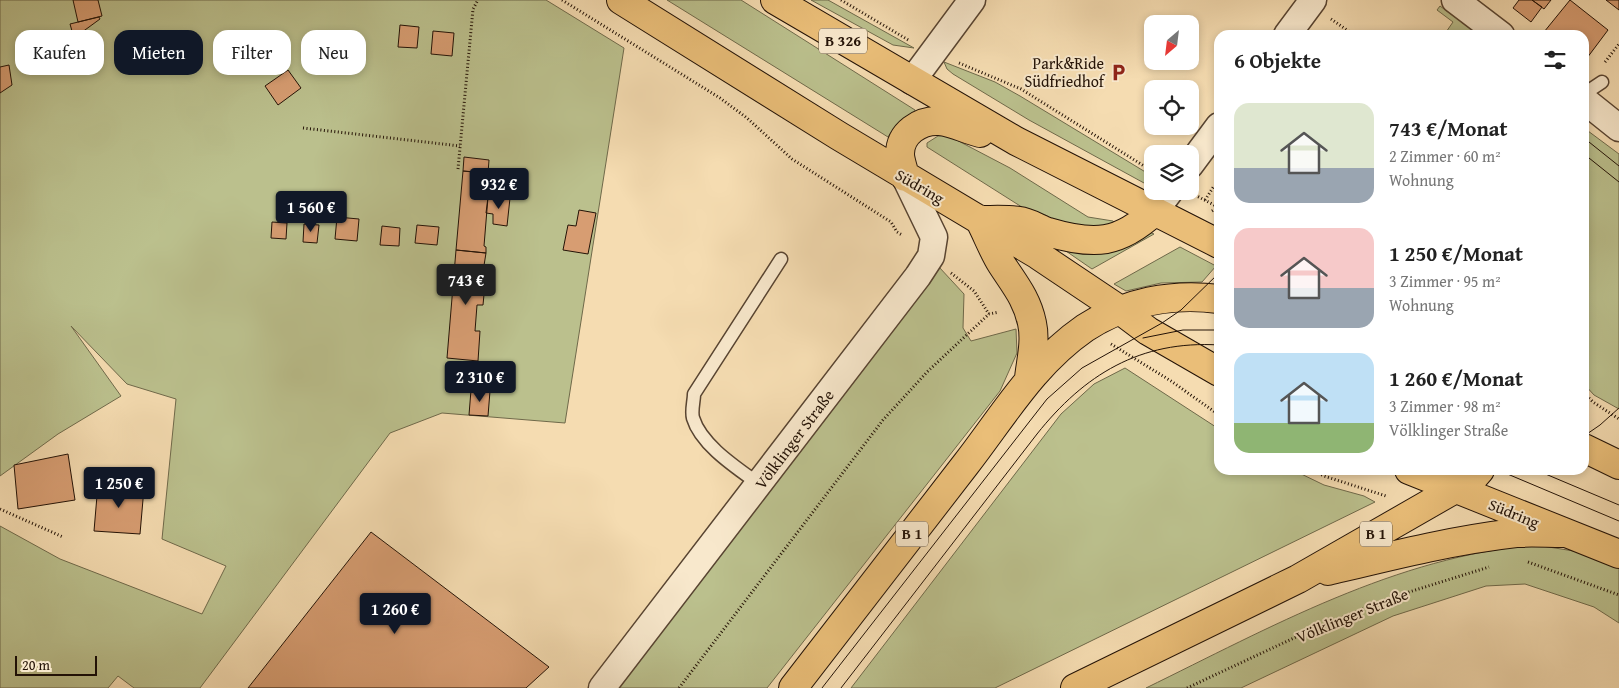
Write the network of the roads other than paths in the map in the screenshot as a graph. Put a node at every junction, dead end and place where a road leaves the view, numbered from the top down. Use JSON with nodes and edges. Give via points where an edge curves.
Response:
{"nodes":[{"id":1,"x":621,"y":0,"type":"edge"},
{"id":2,"x":775,"y":0,"type":"edge"},
{"id":3,"x":972,"y":0,"type":"edge"},
{"id":4,"x":1313,"y":0,"type":"edge"},
{"id":5,"x":1455,"y":0,"type":"edge"},
{"id":6,"x":1291,"y":30,"type":"edge"},
{"id":7,"x":1494,"y":30,"type":"edge"},
{"id":8,"x":912,"y":81,"type":"junction"},
{"id":9,"x":1602,"y":82,"type":"dead end"},
{"id":10,"x":1589,"y":91,"type":"edge"},
{"id":11,"x":1589,"y":104,"type":"edge"},
{"id":12,"x":1619,"y":128,"type":"edge"},
{"id":13,"x":1214,"y":133,"type":"edge"},
{"id":14,"x":1016,"y":141,"type":"junction"},
{"id":15,"x":1199,"y":153,"type":"edge"},
{"id":16,"x":905,"y":177,"type":"junction"},
{"id":17,"x":1162,"y":201,"type":"edge"},
{"id":18,"x":979,"y":220,"type":"junction"},
{"id":19,"x":1214,"y":240,"type":"edge"},
{"id":20,"x":781,"y":259,"type":"dead end"},
{"id":21,"x":1214,"y":298,"type":"edge"},
{"id":22,"x":1120,"y":310,"type":"junction"},
{"id":23,"x":1214,"y":369,"type":"edge"},
{"id":24,"x":1029,"y":378,"type":"junction"},
{"id":25,"x":1589,"y":450,"type":"edge"},
{"id":26,"x":1619,"y":465,"type":"edge"},
{"id":27,"x":1421,"y":475,"type":"edge"},
{"id":28,"x":1476,"y":475,"type":"edge"},
{"id":29,"x":759,"y":484,"type":"junction"},
{"id":30,"x":1455,"y":489,"type":"junction"},
{"id":31,"x":1562,"y":533,"type":"junction"},
{"id":32,"x":1619,"y":554,"type":"edge"},
{"id":33,"x":1298,"y":579,"type":"junction"},
{"id":34,"x":602,"y":688,"type":"edge"},
{"id":35,"x":793,"y":688,"type":"edge"},
{"id":36,"x":1075,"y":688,"type":"edge"}],
"edges":[{"from":1,"to":16,"type":"main road","name":"Südring"},
{"from":2,"to":8,"type":"main road","number":"B 326"},
{"from":3,"to":8,"type":"street"},
{"from":4,"to":6,"type":"street"},
{"from":5,"to":7,"type":"street"},
{"from":8,"to":14,"type":"main road","number":"B 326"},
{"from":9,"to":10,"type":"lane"},
{"from":11,"to":12,"type":"street"},
{"from":13,"to":15,"type":"street"},
{"from":14,"to":16,"type":"main road","via":[[941,121],[915,126],[904,139],[900,154]]},
{"from":14,"to":17,"type":"main road","number":"B 326"},
{"from":16,"to":18,"type":"main road","name":"Südring"},
{"from":16,"to":29,"type":"street","name":"Völklinger Straße","via":[[934,237],[931,256]]},
{"from":17,"to":18,"type":"main road","via":[[1137,227],[1112,238],[1091,240],[1048,232],[1021,221]]},
{"from":17,"to":19,"type":"main road","number":"B 326"},
{"from":18,"to":22,"type":"main road","name":"Südring"},
{"from":18,"to":24,"type":"main road","number":"B 1","via":[[1027,307],[1034,342]]},
{"from":20,"to":29,"type":"lane","via":[[694,394],[692,416],[700,433],[731,464]]},
{"from":21,"to":22,"type":"main road","number":"B 1","via":[[1171,297]]},
{"from":22,"to":23,"type":"main road","name":"Südring","via":[[1148,331]]},
{"from":22,"to":24,"type":"main road","number":"B 1","via":[[1072,338]]},
{"from":24,"to":35,"type":"main road","number":"B 1"},
{"from":25,"to":26,"type":"main road"},
{"from":27,"to":30,"type":"main road","name":"Südring","number":"B 1"},
{"from":28,"to":30,"type":"main road","number":"B 1"},
{"from":29,"to":34,"type":"street","name":"Völklinger Straße"},
{"from":30,"to":31,"type":"main road","name":"Südring","number":"B 1"},
{"from":30,"to":33,"type":"main road","number":"B 1"},
{"from":31,"to":32,"type":"main road","name":"Südring","number":"B 1"},
{"from":31,"to":33,"type":"main road","number":"B 1","via":[[1518,533],[1477,539],[1405,552]]},
{"from":33,"to":36,"type":"main road","number":"B 1"}]}
